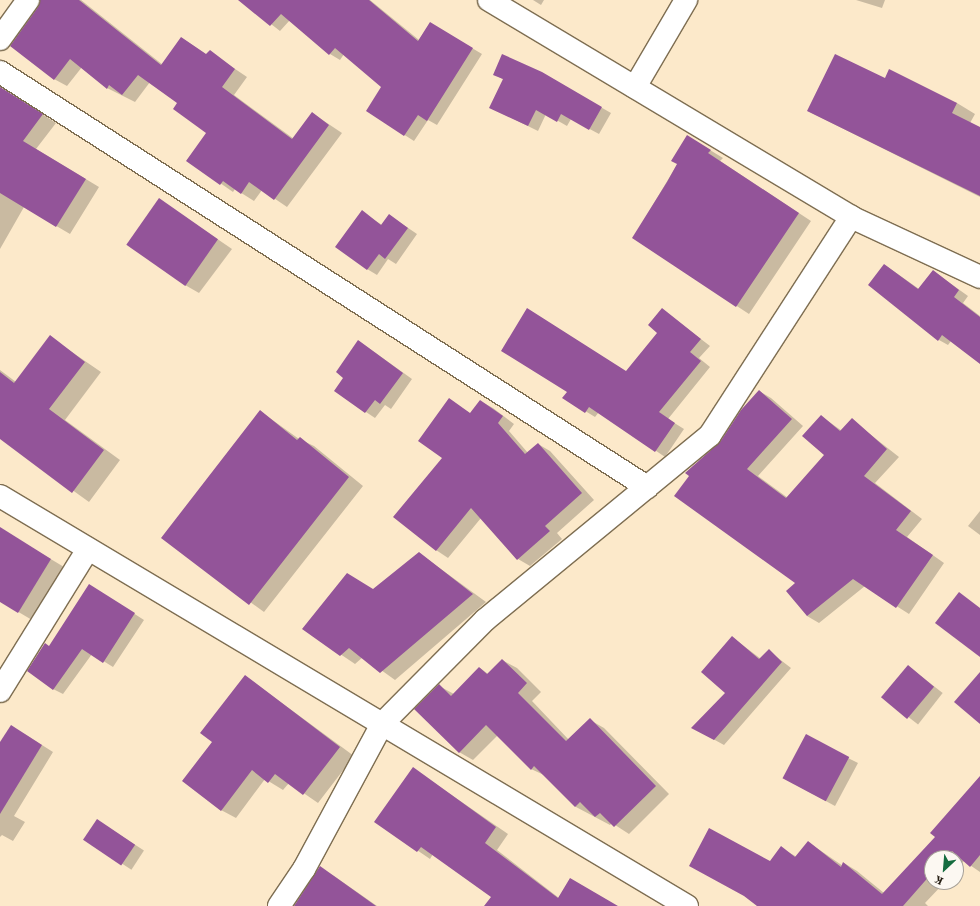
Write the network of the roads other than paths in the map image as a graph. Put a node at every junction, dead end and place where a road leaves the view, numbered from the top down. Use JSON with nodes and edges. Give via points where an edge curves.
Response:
{"nodes":[{"id":1,"x":28,"y":0,"type":"edge"},
{"id":2,"x":489,"y":0,"type":"edge"},
{"id":3,"x":686,"y":0,"type":"edge"},
{"id":4,"x":0,"y":39,"type":"edge"},
{"id":5,"x":0,"y":72,"type":"edge"},
{"id":6,"x":635,"y":87,"type":"junction"},
{"id":7,"x":851,"y":217,"type":"junction"},
{"id":8,"x":980,"y":277,"type":"edge"},
{"id":9,"x":647,"y":487,"type":"junction"},
{"id":10,"x":0,"y":496,"type":"edge"},
{"id":11,"x":88,"y":549,"type":"junction"},
{"id":12,"x":0,"y":691,"type":"edge"},
{"id":13,"x":382,"y":724,"type":"junction"},
{"id":14,"x":279,"y":906,"type":"edge"},
{"id":15,"x":687,"y":906,"type":"edge"}],
"edges":[{"from":1,"to":4,"type":"street"},
{"from":2,"to":6,"type":"street"},
{"from":3,"to":6,"type":"street"},
{"from":5,"to":9,"type":"street"},
{"from":6,"to":7,"type":"street"},
{"from":7,"to":8,"type":"street"},
{"from":7,"to":9,"type":"street","via":[[710,435]]},
{"from":9,"to":13,"type":"street","via":[[485,620]]},
{"from":10,"to":11,"type":"street"},
{"from":11,"to":12,"type":"street"},
{"from":11,"to":13,"type":"street"},
{"from":13,"to":14,"type":"street","via":[[304,869]]},
{"from":13,"to":15,"type":"street"}]}
